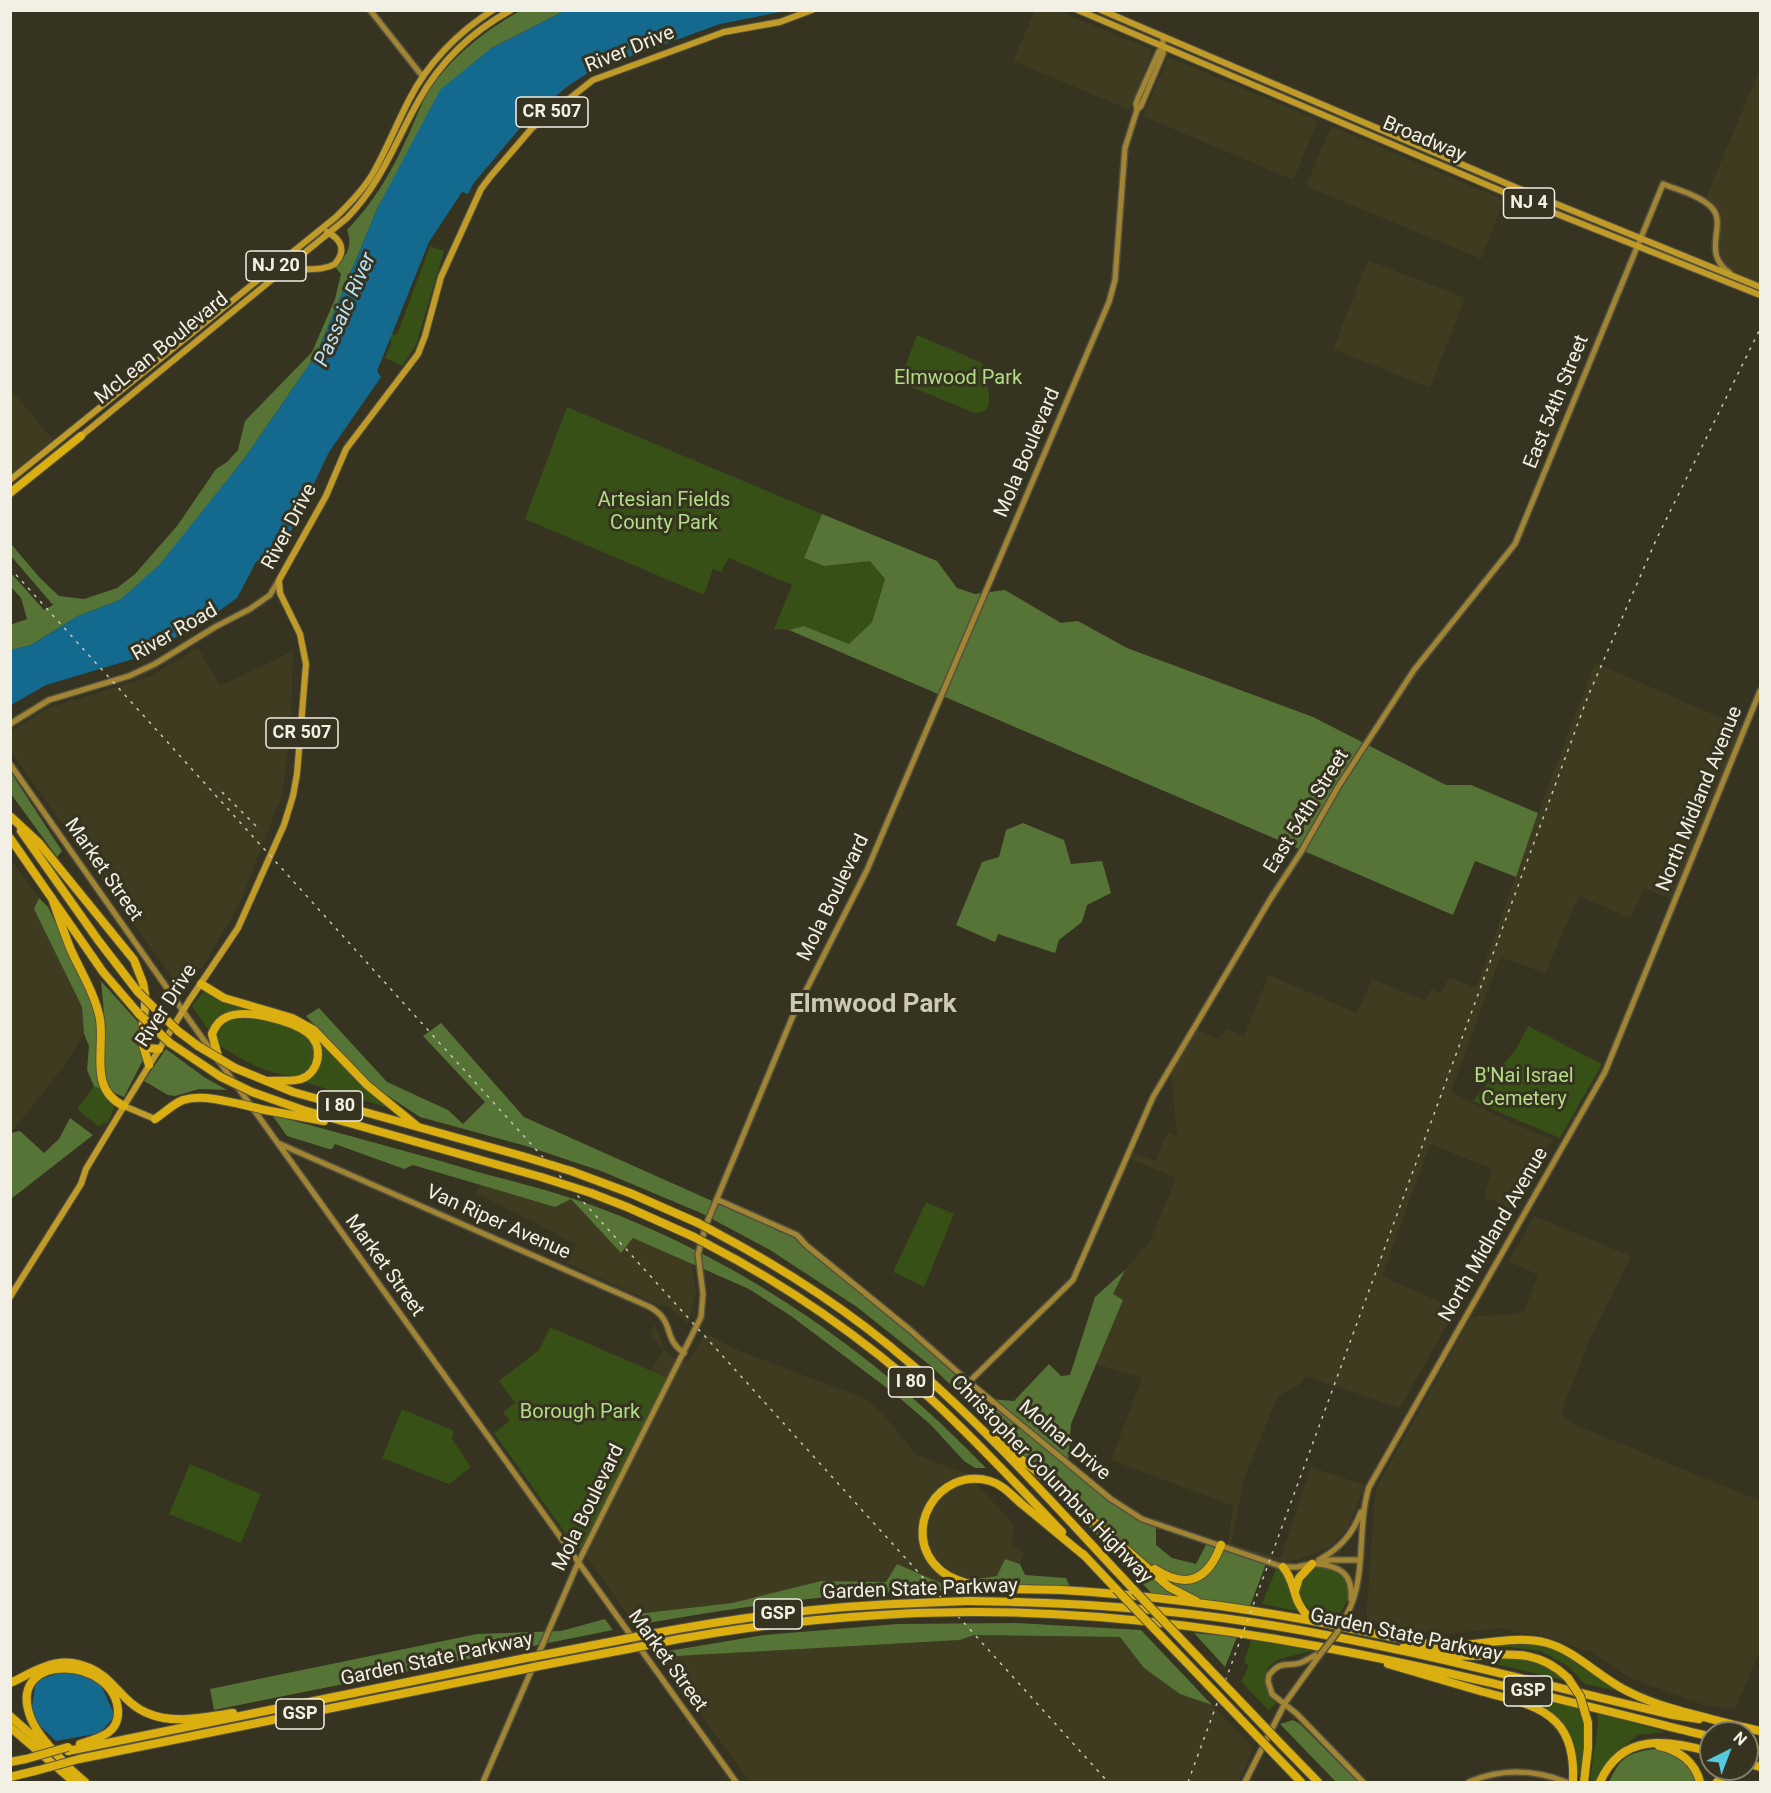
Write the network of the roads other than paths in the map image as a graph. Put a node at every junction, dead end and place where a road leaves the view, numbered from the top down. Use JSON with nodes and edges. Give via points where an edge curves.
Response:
{"nodes":[{"id":1,"x":370,"y":10,"type":"edge"},
{"id":2,"x":493,"y":10,"type":"edge"},
{"id":3,"x":511,"y":10,"type":"edge"},
{"id":4,"x":812,"y":10,"type":"edge"},
{"id":5,"x":1078,"y":10,"type":"edge"},
{"id":6,"x":1101,"y":10,"type":"edge"},
{"id":7,"x":1163,"y":37,"type":"junction"},
{"id":8,"x":1164,"y":47,"type":"junction"},
{"id":9,"x":423,"y":76,"type":"junction"},
{"id":10,"x":320,"y":231,"type":"junction"},
{"id":11,"x":330,"y":233,"type":"junction"},
{"id":12,"x":1640,"y":238,"type":"junction"},
{"id":13,"x":1637,"y":246,"type":"junction"},
{"id":14,"x":280,"y":274,"type":"junction"},
{"id":15,"x":1736,"y":277,"type":"junction"},
{"id":16,"x":1761,"y":287,"type":"edge"},
{"id":17,"x":1761,"y":295,"type":"edge"},
{"id":18,"x":81,"y":436,"type":"joint"},
{"id":19,"x":10,"y":480,"type":"edge"},
{"id":20,"x":10,"y":493,"type":"edge"},
{"id":21,"x":279,"y":580,"type":"junction"},
{"id":22,"x":1761,"y":691,"type":"edge"},
{"id":23,"x":10,"y":724,"type":"edge"},
{"id":24,"x":10,"y":765,"type":"edge"},
{"id":25,"x":11,"y":817,"type":"edge"},
{"id":26,"x":10,"y":838,"type":"edge"},
{"id":27,"x":52,"y":898,"type":"junction"},
{"id":28,"x":201,"y":984,"type":"junction"},
{"id":29,"x":183,"y":1011,"type":"junction"},
{"id":30,"x":141,"y":1039,"type":"junction"},
{"id":31,"x":159,"y":1049,"type":"junction"},
{"id":32,"x":220,"y":1062,"type":"junction"},
{"id":33,"x":149,"y":1065,"type":"junction"},
{"id":34,"x":263,"y":1081,"type":"junction"},
{"id":35,"x":124,"y":1106,"type":"junction"},
{"id":36,"x":155,"y":1119,"type":"joint"},
{"id":37,"x":418,"y":1127,"type":"junction"},
{"id":38,"x":370,"y":1129,"type":"junction"},
{"id":39,"x":279,"y":1143,"type":"junction"},
{"id":40,"x":305,"y":1154,"type":"junction"},
{"id":41,"x":292,"y":1164,"type":"junction"},
{"id":42,"x":717,"y":1200,"type":"junction"},
{"id":43,"x":10,"y":1297,"type":"edge"},
{"id":44,"x":684,"y":1353,"type":"junction"},
{"id":45,"x":969,"y":1382,"type":"junction"},
{"id":46,"x":979,"y":1427,"type":"junction"},
{"id":47,"x":1365,"y":1500,"type":"junction"},
{"id":48,"x":1072,"y":1502,"type":"junction"},
{"id":49,"x":1221,"y":1545,"type":"junction"},
{"id":50,"x":1086,"y":1557,"type":"junction"},
{"id":51,"x":1360,"y":1560,"type":"junction"},
{"id":52,"x":578,"y":1563,"type":"junction"},
{"id":53,"x":1312,"y":1564,"type":"junction"},
{"id":54,"x":1283,"y":1567,"type":"junction"},
{"id":55,"x":1296,"y":1599,"type":"junction"},
{"id":56,"x":1245,"y":1610,"type":"junction"},
{"id":57,"x":1346,"y":1616,"type":"junction"},
{"id":58,"x":1314,"y":1621,"type":"junction"},
{"id":59,"x":1390,"y":1648,"type":"junction"},
{"id":60,"x":1343,"y":1651,"type":"junction"},
{"id":61,"x":1311,"y":1660,"type":"junction"},
{"id":62,"x":10,"y":1683,"type":"edge"},
{"id":63,"x":1285,"y":1703,"type":"junction"},
{"id":64,"x":291,"y":1706,"type":"junction"},
{"id":65,"x":10,"y":1716,"type":"edge"},
{"id":66,"x":1707,"y":1721,"type":"edge"},
{"id":67,"x":1721,"y":1721,"type":"edge"},
{"id":68,"x":10,"y":1727,"type":"edge"},
{"id":69,"x":1699,"y":1734,"type":"edge"},
{"id":70,"x":27,"y":1742,"type":"junction"},
{"id":71,"x":1633,"y":1748,"type":"junction"},
{"id":72,"x":68,"y":1749,"type":"junction"},
{"id":73,"x":1699,"y":1749,"type":"edge"},
{"id":74,"x":10,"y":1762,"type":"edge"},
{"id":75,"x":38,"y":1768,"type":"junction"},
{"id":76,"x":70,"y":1769,"type":"junction"},
{"id":77,"x":10,"y":1773,"type":"edge"},
{"id":78,"x":10,"y":1777,"type":"edge"},
{"id":79,"x":64,"y":1782,"type":"edge"},
{"id":80,"x":74,"y":1782,"type":"edge"},
{"id":81,"x":85,"y":1782,"type":"edge"},
{"id":82,"x":483,"y":1782,"type":"edge"},
{"id":83,"x":736,"y":1782,"type":"edge"},
{"id":84,"x":1245,"y":1782,"type":"edge"},
{"id":85,"x":1301,"y":1782,"type":"edge"},
{"id":86,"x":1318,"y":1782,"type":"edge"},
{"id":87,"x":1363,"y":1782,"type":"edge"},
{"id":88,"x":1469,"y":1782,"type":"edge"},
{"id":89,"x":1566,"y":1782,"type":"edge"},
{"id":90,"x":1573,"y":1782,"type":"edge"},
{"id":91,"x":1584,"y":1782,"type":"edge"},
{"id":92,"x":1600,"y":1782,"type":"edge"},
{"id":93,"x":1700,"y":1782,"type":"edge"}],
"edges":[{"from":1,"to":9,"type":"street"},
{"from":2,"to":9,"type":"main road","name":"McLean Boulevard","number":"NJ 20","via":[[458,37]]},
{"from":3,"to":11,"type":"main road","name":"McLean Boulevard","number":"NJ 20","via":[[473,35],[443,65],[418,100],[375,185]]},
{"from":4,"to":21,"type":"main road","name":"River Drive","number":"CR 507","via":[[780,22],[724,32],[604,75],[532,128],[481,189],[441,277],[418,354],[346,449],[326,496]]},
{"from":5,"to":8,"type":"main road","name":"Broadway","number":"NJ 4"},
{"from":6,"to":7,"type":"main road","name":"Broadway","number":"NJ 4"},
{"from":7,"to":8,"type":"street"},
{"from":7,"to":12,"type":"main road","name":"Broadway","number":"NJ 4"},
{"from":8,"to":13,"type":"main road","name":"Broadway","number":"NJ 4"},
{"from":8,"to":42,"type":"street","name":"Mola Boulevard","via":[[1136,104],[1125,148],[1115,280],[1108,303],[867,870],[792,1018]]},
{"from":9,"to":10,"type":"main road","name":"McLean Boulevard","number":"NJ 20","via":[[371,176]]},
{"from":10,"to":11,"type":"main road"},
{"from":10,"to":19,"type":"main road","name":"McLean Boulevard","number":"NJ 20"},
{"from":11,"to":14,"type":"main road","name":"McLean Boulevard","number":"NJ 20"},
{"from":11,"to":14,"type":"main road","via":[[342,245],[336,264]]},
{"from":12,"to":13,"type":"street","name":"East 54th Street"},
{"from":12,"to":15,"type":"main road","name":"Broadway","number":"NJ 4"},
{"from":12,"to":15,"type":"street","name":"East 54th Street","via":[[1663,184],[1714,210],[1716,259]]},
{"from":13,"to":17,"type":"main road","name":"Broadway","number":"NJ 4"},
{"from":13,"to":45,"type":"street","name":"East 54th Street","via":[[1515,544],[1414,670],[1271,898],[1152,1097],[1077,1274]]},
{"from":14,"to":18,"type":"main road","name":"McLean Boulevard","number":"NJ 20"},
{"from":15,"to":16,"type":"main road","name":"Broadway","number":"NJ 4"},
{"from":18,"to":20,"type":"highway","name":"McLean Boulevard","number":"NJ 20"},
{"from":21,"to":23,"type":"street","name":"River Road","via":[[270,595],[250,609],[155,664],[129,676],[49,700]]},
{"from":21,"to":28,"type":"main road","name":"River Drive","number":"CR 507","via":[[280,593],[300,634],[306,664],[295,789],[284,825],[241,924]]},
{"from":22,"to":47,"type":"street","name":"North Midland Avenue","via":[[1608,1065],[1378,1467]]},
{"from":24,"to":29,"type":"street","name":"Market Street"},
{"from":25,"to":30,"type":"highway","via":[[39,843],[126,949],[139,971],[146,1008]]},
{"from":25,"to":34,"type":"highway","name":"Christopher Columbus Highway","number":"I 80","bridge":true,"via":[[138,992],[198,1046]]},
{"from":26,"to":27,"type":"highway","name":"Christopher Columbus Highway","number":"I 80"},
{"from":27,"to":35,"type":"highway","via":[[97,1006],[102,1086]]},
{"from":27,"to":38,"type":"highway","name":"Christopher Columbus Highway","number":"I 80","bridge":true,"via":[[103,972],[170,1043],[221,1077],[252,1092]]},
{"from":28,"to":29,"type":"main road","name":"River Drive","number":"CR 507"},
{"from":28,"to":37,"type":"highway","via":[[224,998],[291,1018],[314,1030],[367,1085]]},
{"from":29,"to":31,"type":"main road","name":"River Drive","number":"CR 507"},
{"from":29,"to":32,"type":"street","name":"Market Street"},
{"from":30,"to":31,"type":"highway","via":[[147,1048]]},
{"from":30,"to":33,"type":"highway"},
{"from":31,"to":33,"type":"main road","name":"River Drive","number":"CR 507"},
{"from":32,"to":34,"type":"highway","via":[[212,1034],[219,1022],[230,1015],[269,1018],[310,1035],[318,1053],[310,1073],[295,1080]]},
{"from":32,"to":39,"type":"street","name":"Market Street"},
{"from":33,"to":35,"type":"main road","name":"River Drive","number":"CR 507"},
{"from":34,"to":37,"type":"highway","name":"Christopher Columbus Highway","number":"I 80"},
{"from":35,"to":36,"type":"main road"},
{"from":35,"to":43,"type":"main road","name":"River Drive","number":"CR 507","via":[[81,1184]]},
{"from":36,"to":38,"type":"highway","bridge":true,"via":[[176,1104],[214,1099]]},
{"from":37,"to":46,"type":"highway","name":"Christopher Columbus Highway","number":"I 80","bridge":true,"via":[[571,1171],[698,1223],[786,1272],[854,1318],[919,1370]]},
{"from":38,"to":50,"type":"highway","name":"Christopher Columbus Highway","number":"I 80","bridge":true,"via":[[591,1193],[694,1237],[796,1295],[892,1365],[961,1428]]},
{"from":39,"to":40,"type":"street","name":"Van Riper Avenue"},
{"from":39,"to":41,"type":"street","name":"Market Street"},
{"from":40,"to":41,"type":"street"},
{"from":40,"to":44,"type":"street","name":"Van Riper Avenue","via":[[650,1307],[663,1315],[673,1343]]},
{"from":41,"to":52,"type":"street","name":"Market Street"},
{"from":42,"to":44,"type":"street","name":"Mola Boulevard","via":[[699,1244],[704,1302],[701,1317]]},
{"from":42,"to":45,"type":"street","name":"Molnar Drive","via":[[797,1235]]},
{"from":44,"to":52,"type":"street","name":"Mola Boulevard"},
{"from":45,"to":49,"type":"street","name":"Molnar Drive","via":[[1120,1506],[1142,1519]]},
{"from":46,"to":48,"type":"highway"},
{"from":46,"to":86,"type":"highway","name":"Christopher Columbus Highway","number":"I 80","bridge":true},
{"from":47,"to":51,"type":"street","name":"North Midland Avenue"},
{"from":47,"to":53,"type":"street","via":[[1347,1539]]},
{"from":48,"to":49,"type":"highway","via":[[1145,1562],[1174,1580],[1191,1580],[1206,1571]]},
{"from":48,"to":56,"type":"highway","via":[[1178,1593],[1199,1602]]},
{"from":49,"to":54,"type":"street","name":"Molnar Drive"},
{"from":50,"to":56,"type":"highway","via":[[993,1482],[962,1480],[951,1484],[926,1512],[923,1537],[931,1560],[949,1576],[974,1585],[1075,1591]]},
{"from":50,"to":85,"type":"highway","name":"Christopher Columbus Highway","number":"I 80","bridge":true},
{"from":51,"to":53,"type":"street","name":"Molnar Drive"},
{"from":51,"to":57,"type":"street","name":"North Midland Avenue","via":[[1355,1594]]},
{"from":52,"to":82,"type":"street","name":"Mola Boulevard"},
{"from":52,"to":83,"type":"street","name":"Market Street"},
{"from":53,"to":54,"type":"street","name":"Molnar Drive"},
{"from":53,"to":55,"type":"highway","via":[[1296,1583]]},
{"from":53,"to":57,"type":"street","via":[[1334,1567],[1347,1576],[1352,1592]]},
{"from":54,"to":55,"type":"highway"},
{"from":55,"to":58,"type":"highway"},
{"from":56,"to":58,"type":"highway"},
{"from":57,"to":61,"type":"street","name":"North Midland Avenue","bridge":true,"via":[[1324,1650]]},
{"from":58,"to":67,"type":"highway","via":[[1442,1646],[1520,1640],[1546,1643],[1642,1699]]},
{"from":59,"to":64,"type":"highway","name":"Garden State Parkway","number":"GSP","bridge":true,"via":[[1182,1612],[1051,1603],[917,1603],[777,1614],[640,1636]]},
{"from":59,"to":66,"type":"highway","name":"Garden State Parkway","number":"GSP"},
{"from":59,"to":91,"type":"highway","bridge":true,"via":[[1413,1647],[1459,1656],[1529,1655],[1549,1663],[1568,1678],[1580,1696],[1588,1722]]},
{"from":60,"to":69,"type":"highway","name":"Garden State Parkway","number":"GSP","via":[[1498,1683]]},
{"from":60,"to":75,"type":"highway","name":"Garden State Parkway","number":"GSP","bridge":true,"via":[[1185,1624],[1088,1615],[916,1613],[801,1621],[628,1648]]},
{"from":60,"to":90,"type":"highway","via":[[1522,1704],[1547,1715],[1568,1739]]},
{"from":61,"to":63,"type":"street","name":"North Midland Avenue"},
{"from":61,"to":63,"type":"street","via":[[1284,1663],[1269,1675],[1272,1694]]},
{"from":62,"to":64,"type":"highway","via":[[50,1665],[69,1663],[99,1672],[138,1708],[167,1718]]},
{"from":63,"to":84,"type":"street","name":"North Midland Avenue"},
{"from":63,"to":87,"type":"street"},
{"from":64,"to":72,"type":"highway","name":"Garden State Parkway","number":"GSP"},
{"from":65,"to":76,"type":"highway"},
{"from":68,"to":70,"type":"highway"},
{"from":70,"to":79,"type":"highway"},
{"from":70,"to":80,"type":"highway"},
{"from":71,"to":73,"type":"highway","via":[[1673,1742]]},
{"from":71,"to":92,"type":"highway","via":[[1613,1762]]},
{"from":71,"to":93,"type":"highway","via":[[1657,1745],[1679,1753],[1694,1768]]},
{"from":72,"to":74,"type":"highway","name":"Garden State Parkway","number":"GSP","bridge":true},
{"from":72,"to":76,"type":"highway","via":[[106,1735],[115,1725],[118,1708],[110,1691],[96,1677],[78,1669],[60,1668],[36,1677],[28,1690],[27,1704],[39,1731]]},
{"from":75,"to":77,"type":"highway","name":"Garden State Parkway","number":"GSP"},
{"from":75,"to":78,"type":"highway"},
{"from":76,"to":81,"type":"highway"},
{"from":88,"to":89,"type":"street","via":[[1503,1772],[1539,1773]]}]}
